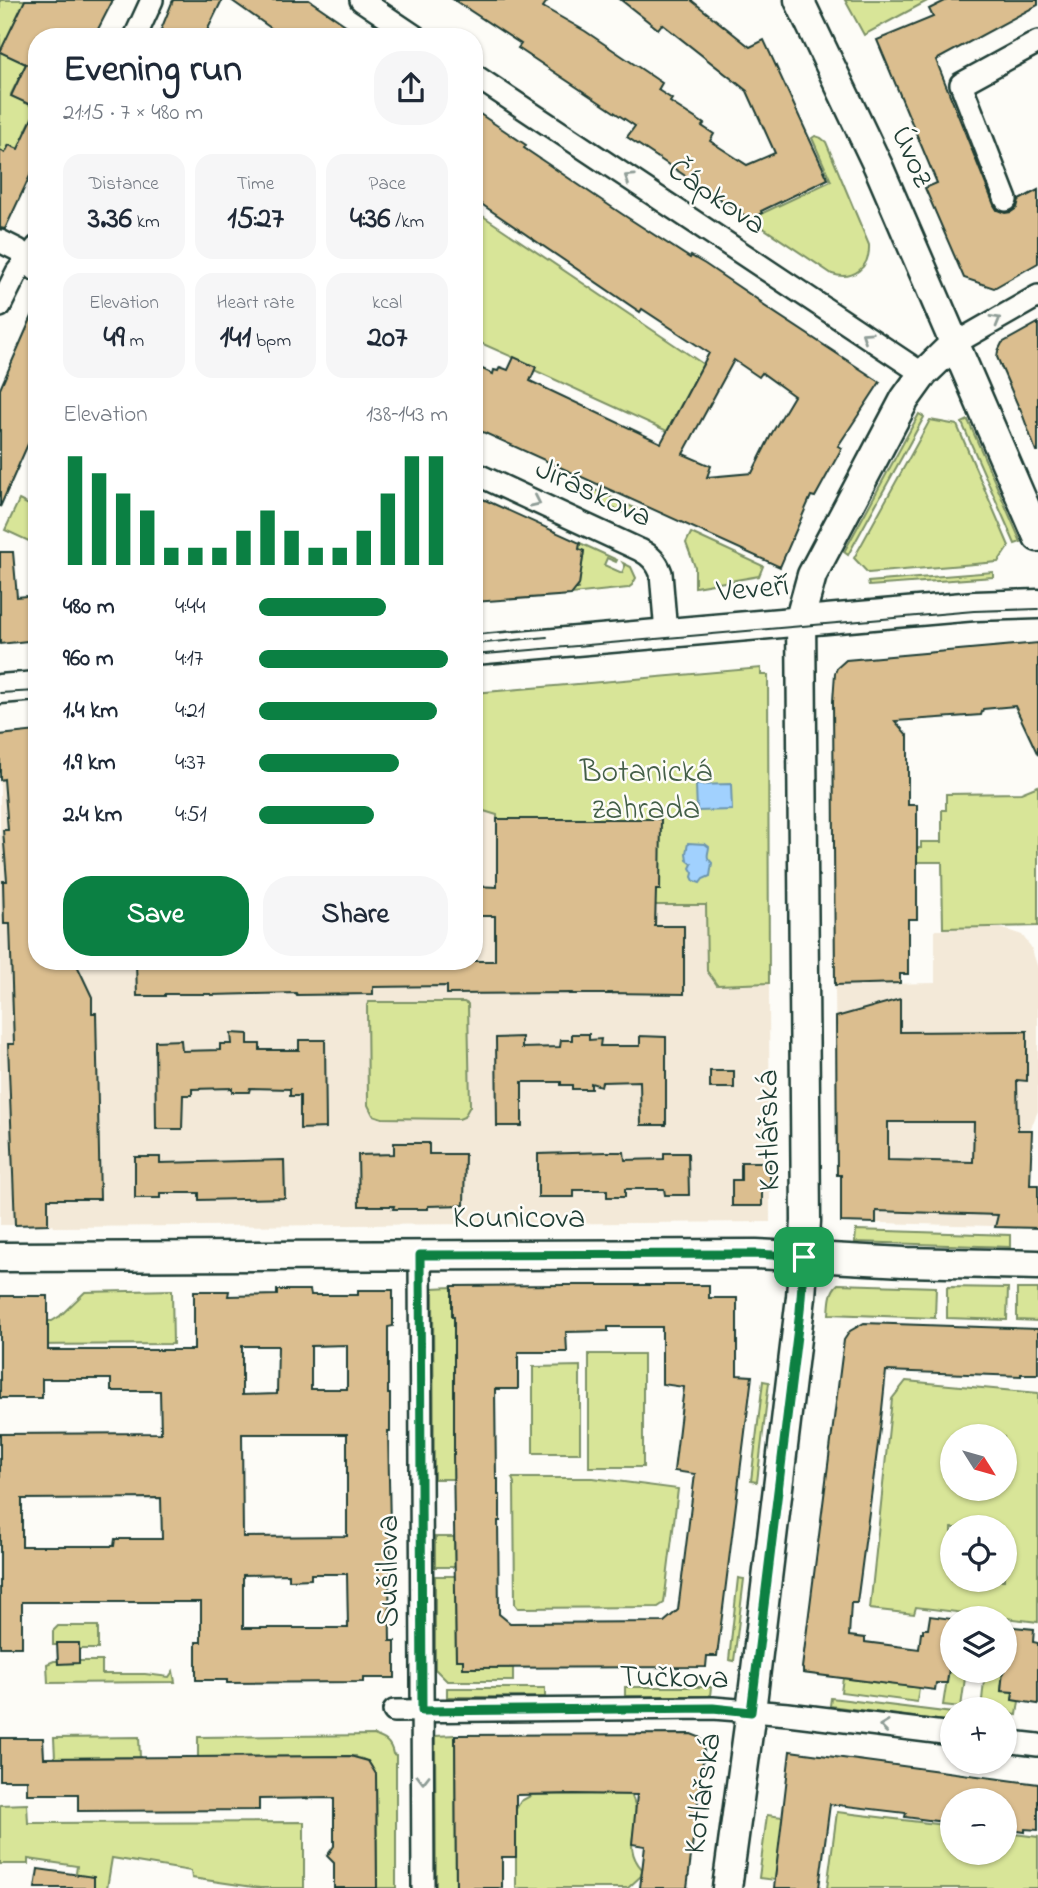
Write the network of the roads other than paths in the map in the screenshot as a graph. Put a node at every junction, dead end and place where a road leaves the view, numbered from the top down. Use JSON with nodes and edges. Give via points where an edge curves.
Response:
{"nodes":[{"id":1,"x":152,"y":0,"type":"edge"},
{"id":2,"x":361,"y":0,"type":"edge"},
{"id":3,"x":799,"y":0,"type":"edge"},
{"id":4,"x":139,"y":28,"type":"edge"},
{"id":5,"x":403,"y":28,"type":"edge"},
{"id":6,"x":1038,"y":42,"type":"edge"},
{"id":7,"x":483,"y":81,"type":"edge"},
{"id":8,"x":1006,"y":200,"type":"dead end"},
{"id":9,"x":0,"y":241,"type":"edge"},
{"id":10,"x":28,"y":256,"type":"edge"},
{"id":11,"x":28,"y":265,"type":"edge"},
{"id":12,"x":1038,"y":296,"type":"edge"},
{"id":13,"x":0,"y":306,"type":"edge"},
{"id":14,"x":954,"y":344,"type":"junction"},
{"id":15,"x":923,"y":374,"type":"junction"},
{"id":16,"x":483,"y":477,"type":"edge"},
{"id":17,"x":1038,"y":537,"type":"edge"},
{"id":18,"x":1038,"y":604,"type":"edge"},
{"id":19,"x":801,"y":621,"type":"junction"},
{"id":20,"x":666,"y":633,"type":"junction"},
{"id":21,"x":483,"y":649,"type":"edge"},
{"id":22,"x":28,"y":687,"type":"edge"},
{"id":23,"x":0,"y":689,"type":"edge"},
{"id":24,"x":420,"y":1255,"type":"junction"},
{"id":25,"x":0,"y":1257,"type":"edge"},
{"id":26,"x":804,"y":1257,"type":"junction"},
{"id":27,"x":1038,"y":1265,"type":"edge"},
{"id":28,"x":394,"y":1711,"type":"dead end"},
{"id":29,"x":422,"y":1711,"type":"junction"},
{"id":30,"x":751,"y":1712,"type":"junction"},
{"id":31,"x":940,"y":1733,"type":"edge"},
{"id":32,"x":1017,"y":1743,"type":"edge"},
{"id":33,"x":1038,"y":1745,"type":"edge"},
{"id":34,"x":423,"y":1888,"type":"edge"},
{"id":35,"x":727,"y":1888,"type":"edge"}],
"edges":[{"from":1,"to":4,"type":"street"},
{"from":2,"to":5,"type":"street"},
{"from":3,"to":14,"type":"main road","name":"Úvoz","via":[[878,166]]},
{"from":6,"to":8,"type":"street","via":[[961,84]]},
{"from":15,"to":7,"type":"street","name":"Čápkova","one_way":true},
{"from":9,"to":10,"type":"street"},
{"from":11,"to":13,"type":"street","via":[[11,282]]},
{"from":14,"to":12,"type":"street","one_way":true},
{"from":14,"to":15,"type":"main road","name":"Kotlářská"},
{"from":14,"to":17,"type":"main road","name":"Úvoz"},
{"from":15,"to":19,"type":"main road","name":"Kotlářská","via":[[905,399],[812,575]]},
{"from":16,"to":20,"type":"street","name":"Jiráskova","one_way":true,"via":[[646,553],[661,573]]},
{"from":18,"to":19,"type":"main road","name":"Veveří"},
{"from":19,"to":20,"type":"main road","name":"Veveří"},
{"from":19,"to":26,"type":"main road","name":"Kotlářská"},
{"from":20,"to":21,"type":"main road","name":"Veveří"},
{"from":22,"to":23,"type":"main road"},
{"from":24,"to":25,"type":"main road","name":"Kounicova"},
{"from":24,"to":26,"type":"main road","name":"Kounicova"},
{"from":24,"to":29,"type":"street","name":"Sušilova"},
{"from":26,"to":27,"type":"main road","name":"Kounicova"},
{"from":26,"to":30,"type":"main road","name":"Kotlářská"},
{"from":28,"to":29,"type":"street","name":"Tučkova"},
{"from":29,"to":30,"type":"street","name":"Tučkova","via":[[713,1708]]},
{"from":29,"to":34,"type":"street","name":"Sušilova","one_way":true},
{"from":31,"to":30,"type":"street","name":"Tučkova","one_way":true},
{"from":30,"to":35,"type":"main road","name":"Kotlářská"},
{"from":32,"to":33,"type":"street"}]}
